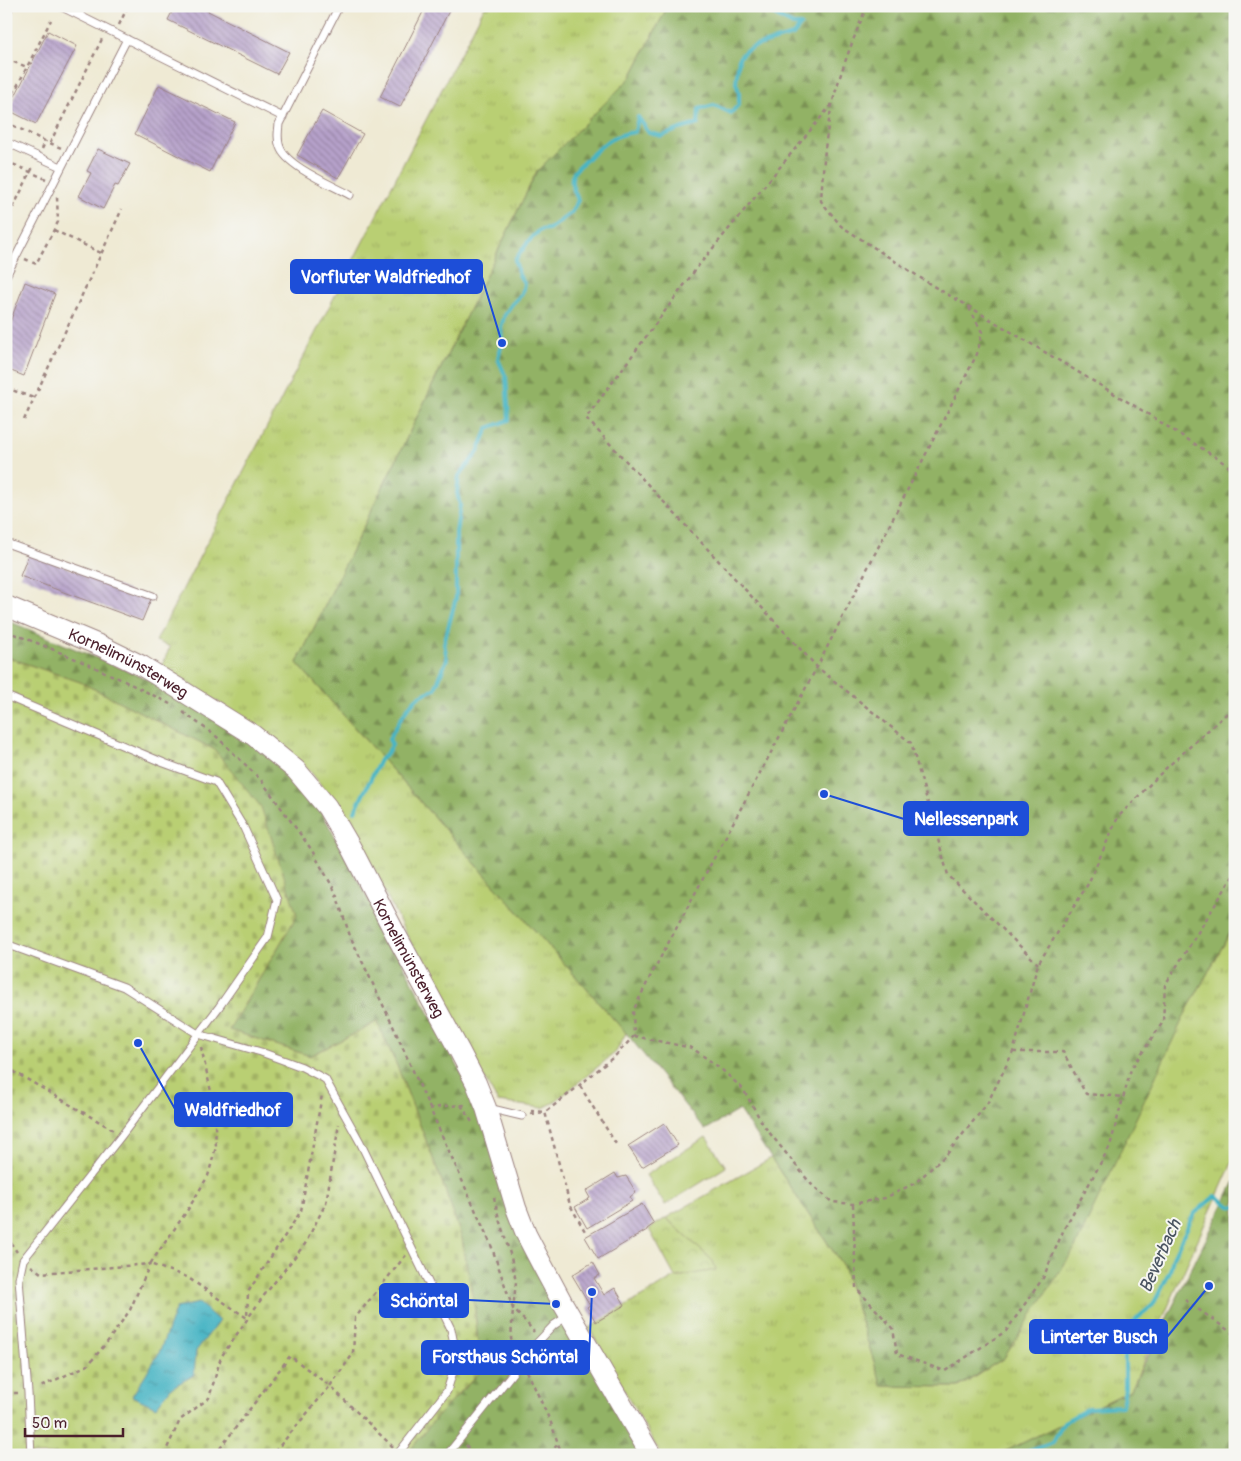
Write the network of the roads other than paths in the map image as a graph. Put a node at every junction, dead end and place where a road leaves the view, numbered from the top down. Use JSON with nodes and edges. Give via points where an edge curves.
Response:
{"nodes":[{"id":1,"x":10,"y":6,"type":"edge"},
{"id":2,"x":60,"y":6,"type":"edge"},
{"id":3,"x":83,"y":6,"type":"edge"},
{"id":4,"x":339,"y":6,"type":"edge"},
{"id":5,"x":6,"y":14,"type":"edge"},
{"id":6,"x":79,"y":16,"type":"junction"},
{"id":7,"x":127,"y":39,"type":"junction"},
{"id":8,"x":283,"y":117,"type":"junction"},
{"id":9,"x":6,"y":142,"type":"edge"},
{"id":10,"x":61,"y":167,"type":"junction"},
{"id":11,"x":350,"y":195,"type":"dead end"},
{"id":12,"x":6,"y":276,"type":"edge"},
{"id":13,"x":6,"y":543,"type":"edge"},
{"id":14,"x":153,"y":596,"type":"dead end"},
{"id":15,"x":6,"y":606,"type":"edge"},
{"id":16,"x":6,"y":696,"type":"edge"},
{"id":17,"x":6,"y":944,"type":"edge"},
{"id":18,"x":198,"y":1034,"type":"junction"},
{"id":19,"x":486,"y":1108,"type":"junction"},
{"id":20,"x":522,"y":1116,"type":"road end"},
{"id":21,"x":569,"y":1314,"type":"junction"},
{"id":22,"x":398,"y":1454,"type":"edge"},
{"id":23,"x":31,"y":1455,"type":"edge"},
{"id":24,"x":447,"y":1455,"type":"edge"},
{"id":25,"x":651,"y":1455,"type":"edge"}],
"edges":[{"from":1,"to":5,"type":"lane"},
{"from":2,"to":6,"type":"lane"},
{"from":3,"to":6,"type":"lane"},
{"from":4,"to":8,"type":"lane"},
{"from":6,"to":7,"type":"lane"},
{"from":7,"to":8,"type":"lane"},
{"from":7,"to":10,"type":"lane"},
{"from":8,"to":11,"type":"lane","via":[[278,135],[284,157]]},
{"from":9,"to":10,"type":"lane"},
{"from":10,"to":12,"type":"lane"},
{"from":13,"to":14,"type":"lane"},
{"from":15,"to":19,"type":"street","name":"Kornelimünsterweg","via":[[142,666],[253,735],[296,770],[327,808],[351,848],[460,1052]]},
{"from":16,"to":18,"type":"lane","via":[[216,782],[244,828],[276,900],[268,936]]},
{"from":17,"to":18,"type":"lane","via":[[124,987]]},
{"from":18,"to":22,"type":"lane","via":[[261,1052],[302,1067],[325,1080],[360,1142],[451,1329],[457,1359],[447,1391]]},
{"from":18,"to":23,"type":"lane","via":[[23,1260],[19,1280]]},
{"from":19,"to":20,"type":"lane"},
{"from":19,"to":21,"type":"street","name":"Kornelimünsterweg","via":[[526,1234]]},
{"from":21,"to":24,"type":"lane","via":[[540,1340]]},
{"from":21,"to":25,"type":"street","name":"Kornelimünsterweg"}]}
